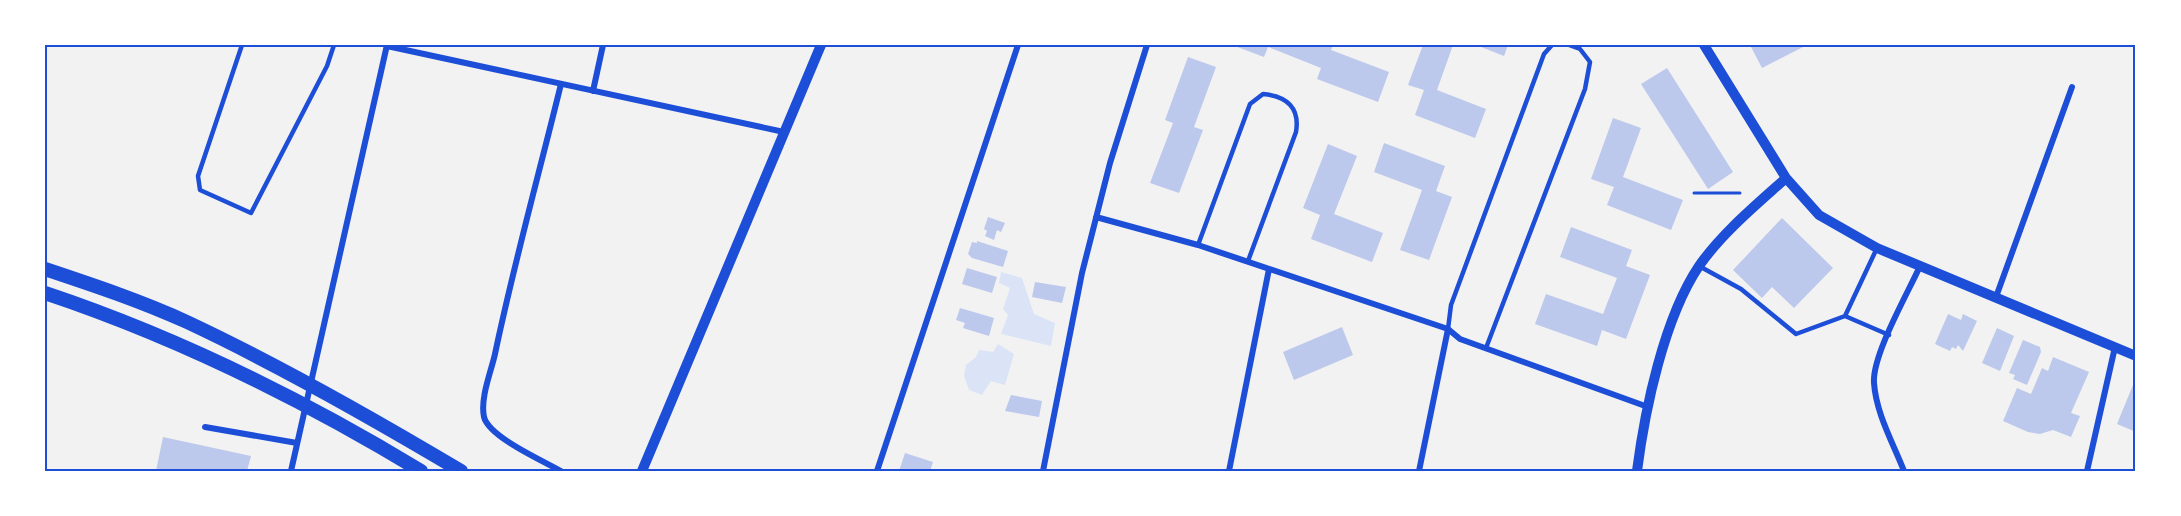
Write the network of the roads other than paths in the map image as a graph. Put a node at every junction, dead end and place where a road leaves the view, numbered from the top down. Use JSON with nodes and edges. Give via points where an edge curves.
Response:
{"nodes":[{"id":1,"x":242,"y":45,"type":"edge"},
{"id":2,"x":334,"y":45,"type":"edge"},
{"id":3,"x":603,"y":45,"type":"edge"},
{"id":4,"x":821,"y":45,"type":"edge"},
{"id":5,"x":1018,"y":45,"type":"edge"},
{"id":6,"x":1147,"y":45,"type":"edge"},
{"id":7,"x":1552,"y":45,"type":"edge"},
{"id":8,"x":1569,"y":45,"type":"edge"},
{"id":9,"x":1704,"y":45,"type":"edge"},
{"id":10,"x":387,"y":46,"type":"edge"},
{"id":11,"x":561,"y":84,"type":"junction"},
{"id":12,"x":2072,"y":87,"type":"dead end"},
{"id":13,"x":593,"y":91,"type":"junction"},
{"id":14,"x":784,"y":132,"type":"junction"},
{"id":15,"x":1786,"y":178,"type":"junction"},
{"id":16,"x":1096,"y":217,"type":"junction"},
{"id":17,"x":1198,"y":245,"type":"junction"},
{"id":18,"x":1877,"y":248,"type":"junction"},
{"id":19,"x":1248,"y":261,"type":"junction"},
{"id":20,"x":1920,"y":266,"type":"junction"},
{"id":21,"x":1699,"y":267,"type":"junction"},
{"id":22,"x":45,"y":269,"type":"edge"},
{"id":23,"x":1269,"y":269,"type":"junction"},
{"id":24,"x":45,"y":292,"type":"edge"},
{"id":25,"x":1996,"y":297,"type":"junction"},
{"id":26,"x":1845,"y":316,"type":"junction"},
{"id":27,"x":1448,"y":329,"type":"junction"},
{"id":28,"x":1889,"y":335,"type":"junction"},
{"id":29,"x":2115,"y":347,"type":"junction"},
{"id":30,"x":1486,"y":348,"type":"junction"},
{"id":31,"x":2136,"y":356,"type":"edge"},
{"id":32,"x":1648,"y":407,"type":"junction"},
{"id":33,"x":205,"y":427,"type":"dead end"},
{"id":34,"x":297,"y":443,"type":"junction"},
{"id":35,"x":291,"y":471,"type":"edge"},
{"id":36,"x":422,"y":471,"type":"edge"},
{"id":37,"x":461,"y":471,"type":"edge"},
{"id":38,"x":561,"y":471,"type":"edge"},
{"id":39,"x":642,"y":471,"type":"edge"},
{"id":40,"x":876,"y":471,"type":"edge"},
{"id":41,"x":1043,"y":471,"type":"edge"},
{"id":42,"x":1229,"y":471,"type":"edge"},
{"id":43,"x":1419,"y":471,"type":"edge"},
{"id":44,"x":1637,"y":471,"type":"edge"},
{"id":45,"x":1904,"y":471,"type":"edge"},
{"id":46,"x":2086,"y":471,"type":"edge"}],
"edges":[{"from":1,"to":2,"type":"lane","via":[[198,176],[200,190],[251,213],[327,66]]},
{"from":3,"to":13,"type":"street"},
{"from":4,"to":14,"type":"street"},
{"from":5,"to":40,"type":"street"},
{"from":6,"to":16,"type":"street"},
{"from":7,"to":27,"type":"lane","via":[[1545,54],[1451,305]]},
{"from":8,"to":30,"type":"lane","via":[[1580,49],[1590,62],[1585,89]]},
{"from":9,"to":15,"type":"street"},
{"from":10,"to":11,"type":"street"},
{"from":10,"to":34,"type":"street"},
{"from":11,"to":13,"type":"street"},
{"from":11,"to":38,"type":"street","via":[[484,402],[488,425],[499,435]]},
{"from":12,"to":25,"type":"street"},
{"from":13,"to":14,"type":"street"},
{"from":14,"to":39,"type":"street"},
{"from":15,"to":18,"type":"street","via":[[1819,215]]},
{"from":15,"to":21,"type":"street","via":[[1740,220]]},
{"from":16,"to":17,"type":"street"},
{"from":16,"to":41,"type":"street"},
{"from":17,"to":19,"type":"street"},
{"from":17,"to":19,"type":"lane","via":[[1250,104],[1263,94],[1282,98],[1295,110],[1296,132]]},
{"from":18,"to":20,"type":"street"},
{"from":18,"to":26,"type":"lane"},
{"from":19,"to":23,"type":"street"},
{"from":20,"to":25,"type":"street"},
{"from":20,"to":28,"type":"street"},
{"from":21,"to":26,"type":"lane","via":[[1741,289],[1796,334]]},
{"from":21,"to":32,"type":"street","via":[[1672,321]]},
{"from":22,"to":37,"type":"main road","via":[[186,321],[386,426]]},
{"from":23,"to":27,"type":"street"},
{"from":23,"to":42,"type":"street"},
{"from":24,"to":36,"type":"main road","via":[[186,346]]},
{"from":25,"to":29,"type":"street"},
{"from":26,"to":28,"type":"lane"},
{"from":27,"to":30,"type":"street","via":[[1460,339]]},
{"from":27,"to":43,"type":"street"},
{"from":28,"to":45,"type":"street","via":[[1874,379],[1875,396]]},
{"from":29,"to":31,"type":"street"},
{"from":29,"to":46,"type":"street"},
{"from":30,"to":32,"type":"street"},
{"from":32,"to":44,"type":"street"},
{"from":33,"to":34,"type":"street"},
{"from":34,"to":35,"type":"street"}]}
